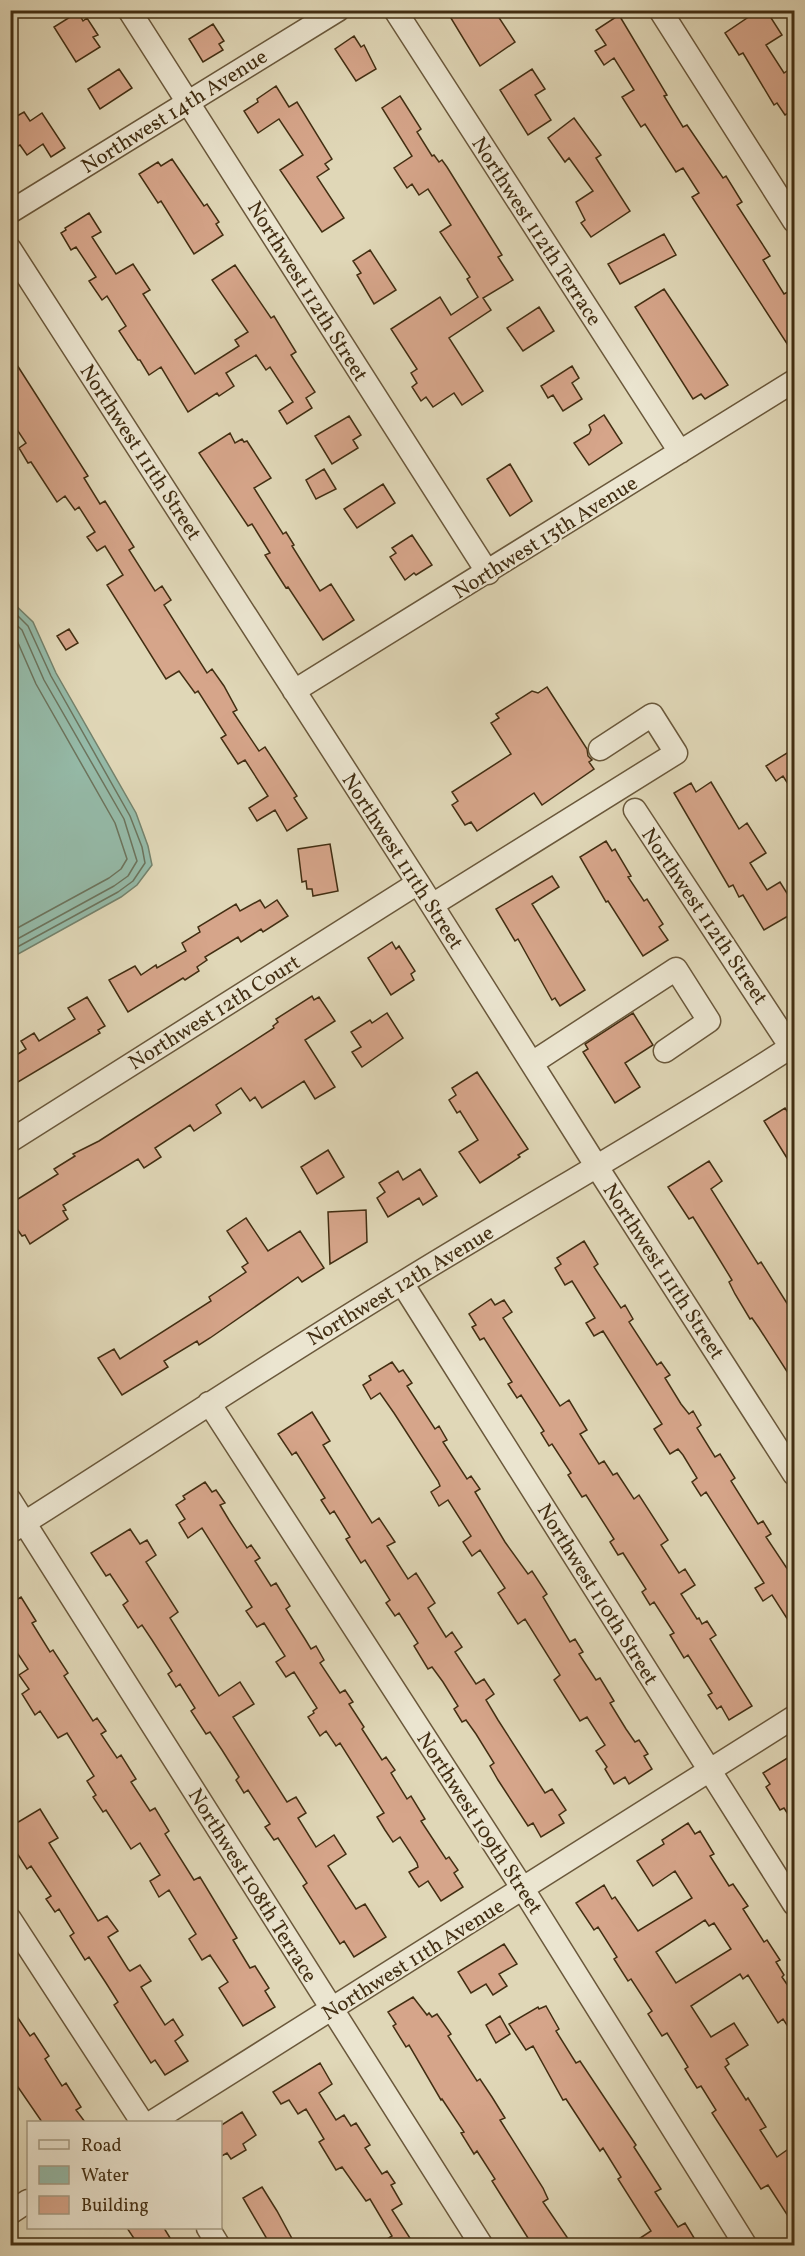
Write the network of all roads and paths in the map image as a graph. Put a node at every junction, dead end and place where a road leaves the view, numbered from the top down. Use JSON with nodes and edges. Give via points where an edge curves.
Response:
{"nodes":[{"id":1,"x":129,"y":10,"type":"edge"},
{"id":2,"x":338,"y":10,"type":"edge"},
{"id":3,"x":395,"y":10,"type":"edge"},
{"id":4,"x":660,"y":10,"type":"edge"},
{"id":5,"x":188,"y":102,"type":"junction"},
{"id":6,"x":10,"y":212,"type":"edge"},
{"id":7,"x":795,"y":221,"type":"edge"},
{"id":8,"x":10,"y":249,"type":"edge"},
{"id":9,"x":795,"y":381,"type":"edge"},
{"id":10,"x":680,"y":452,"type":"junction"},
{"id":11,"x":488,"y":573,"type":"junction"},
{"id":12,"x":294,"y":691,"type":"junction"},
{"id":13,"x":600,"y":749,"type":"dead end"},
{"id":14,"x":635,"y":810,"type":"dead end"},
{"id":15,"x":418,"y":883,"type":"junction"},
{"id":16,"x":432,"y":906,"type":"junction"},
{"id":17,"x":794,"y":1048,"type":"edge"},
{"id":18,"x":665,"y":1051,"type":"dead end"},
{"id":19,"x":532,"y":1064,"type":"junction"},
{"id":20,"x":10,"y":1141,"type":"edge"},
{"id":21,"x":597,"y":1167,"type":"junction"},
{"id":22,"x":402,"y":1283,"type":"junction"},
{"id":23,"x":209,"y":1403,"type":"junction"},
{"id":24,"x":795,"y":1474,"type":"edge"},
{"id":25,"x":10,"y":1500,"type":"edge"},
{"id":26,"x":17,"y":1527,"type":"edge"},
{"id":27,"x":795,"y":1717,"type":"edge"},
{"id":28,"x":710,"y":1772,"type":"junction"},
{"id":29,"x":523,"y":1889,"type":"junction"},
{"id":30,"x":795,"y":1904,"type":"edge"},
{"id":31,"x":10,"y":1919,"type":"edge"},
{"id":32,"x":332,"y":2010,"type":"junction"},
{"id":33,"x":141,"y":2121,"type":"edge"},
{"id":34,"x":154,"y":2121,"type":"edge"},
{"id":35,"x":27,"y":2202,"type":"edge"},
{"id":36,"x":10,"y":2213,"type":"edge"},
{"id":37,"x":209,"y":2229,"type":"edge"},
{"id":38,"x":219,"y":2246,"type":"edge"},
{"id":39,"x":482,"y":2246,"type":"edge"},
{"id":40,"x":746,"y":2246,"type":"edge"}],
"edges":[{"from":1,"to":5,"type":"street","name":"Northwest 112th Street"},
{"from":2,"to":5,"type":"street","name":"Northwest 14th Avenue"},
{"from":3,"to":10,"type":"street","name":"Northwest 112th Terrace"},
{"from":4,"to":7,"type":"street"},
{"from":5,"to":6,"type":"street","name":"Northwest 14th Avenue"},
{"from":5,"to":11,"type":"street","name":"Northwest 112th Street"},
{"from":8,"to":12,"type":"street","name":"Northwest 111th Street"},
{"from":9,"to":10,"type":"street","name":"Northwest 13th Avenue"},
{"from":10,"to":11,"type":"street","name":"Northwest 13th Avenue"},
{"from":11,"to":12,"type":"street","name":"Northwest 13th Avenue"},
{"from":12,"to":15,"type":"street","name":"Northwest 111th Street"},
{"from":13,"to":16,"type":"street","via":[[652,715],[676,753]]},
{"from":14,"to":17,"type":"street","name":"Northwest 112th Street"},
{"from":15,"to":16,"type":"street","name":"Northwest 111th Street"},
{"from":15,"to":20,"type":"street","name":"Northwest 12th Court"},
{"from":16,"to":19,"type":"street","name":"Northwest 111th Street"},
{"from":17,"to":21,"type":"street","name":"Northwest 12th Avenue"},
{"from":18,"to":19,"type":"street","via":[[709,1021],[676,969]]},
{"from":19,"to":21,"type":"street","name":"Northwest 111th Street"},
{"from":21,"to":22,"type":"street","name":"Northwest 12th Avenue"},
{"from":21,"to":24,"type":"street","name":"Northwest 111th Street"},
{"from":22,"to":23,"type":"street","name":"Northwest 12th Avenue"},
{"from":22,"to":28,"type":"street","name":"Northwest 110th Street"},
{"from":23,"to":26,"type":"street","name":"Northwest 12th Avenue"},
{"from":23,"to":29,"type":"street","name":"Northwest 109th Street"},
{"from":25,"to":26,"type":"street","name":"Northwest 108th Terrace"},
{"from":26,"to":32,"type":"street","name":"Northwest 108th Terrace"},
{"from":27,"to":28,"type":"street","name":"Northwest 11th Avenue"},
{"from":28,"to":29,"type":"street","name":"Northwest 11th Avenue"},
{"from":28,"to":30,"type":"street","name":"Northwest 110th Street"},
{"from":29,"to":32,"type":"street","name":"Northwest 11th Avenue"},
{"from":29,"to":40,"type":"street","name":"Northwest 109th Street"},
{"from":31,"to":33,"type":"street"},
{"from":32,"to":34,"type":"street","name":"Northwest 11th Avenue"},
{"from":32,"to":39,"type":"street","name":"Northwest 108th Terrace"},
{"from":35,"to":36,"type":"street"},
{"from":37,"to":38,"type":"street"}]}
